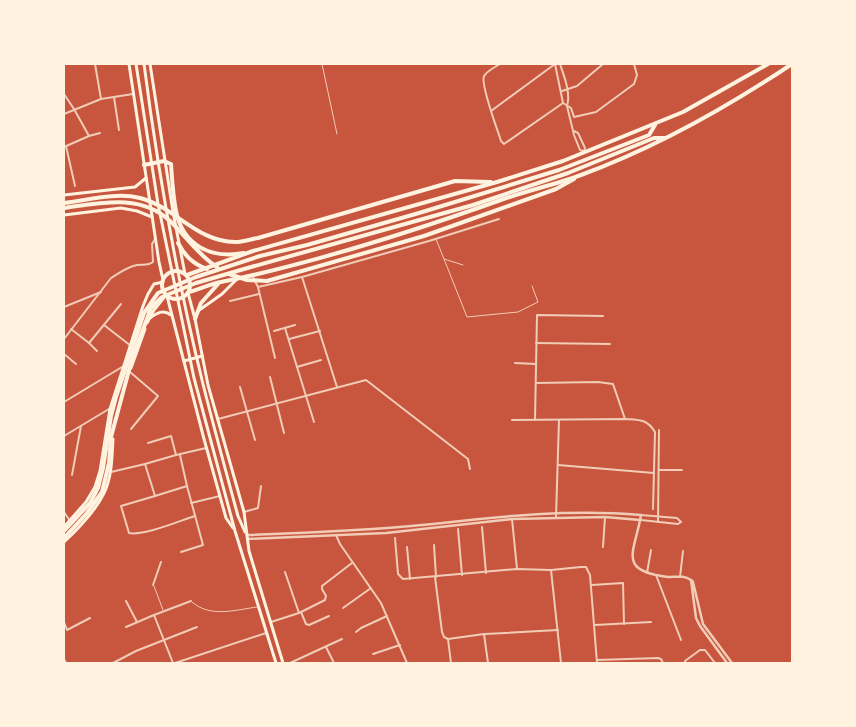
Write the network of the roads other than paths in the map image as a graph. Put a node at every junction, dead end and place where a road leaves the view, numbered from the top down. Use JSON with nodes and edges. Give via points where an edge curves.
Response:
{"nodes":[{"id":1,"x":95,"y":64,"type":"edge"},
{"id":2,"x":129,"y":64,"type":"edge"},
{"id":3,"x":136,"y":64,"type":"edge"},
{"id":4,"x":144,"y":64,"type":"edge"},
{"id":5,"x":150,"y":64,"type":"edge"},
{"id":6,"x":322,"y":64,"type":"edge"},
{"id":7,"x":500,"y":64,"type":"edge"},
{"id":8,"x":555,"y":64,"type":"edge"},
{"id":9,"x":560,"y":64,"type":"edge"},
{"id":10,"x":603,"y":64,"type":"edge"},
{"id":11,"x":634,"y":64,"type":"edge"},
{"id":12,"x":768,"y":64,"type":"edge"},
{"id":13,"x":792,"y":64,"type":"edge"},
{"id":14,"x":567,"y":89,"type":"junction"},
{"id":15,"x":562,"y":91,"type":"junction"},
{"id":16,"x":64,"y":94,"type":"edge"},
{"id":17,"x":133,"y":94,"type":"junction"},
{"id":18,"x":114,"y":97,"type":"junction"},
{"id":19,"x":101,"y":99,"type":"junction"},
{"id":20,"x":563,"y":103,"type":"junction"},
{"id":21,"x":567,"y":106,"type":"junction"},
{"id":22,"x":74,"y":109,"type":"junction"},
{"id":23,"x":491,"y":111,"type":"junction"},
{"id":24,"x":64,"y":114,"type":"edge"},
{"id":25,"x":655,"y":125,"type":"junction"},
{"id":26,"x":119,"y":130,"type":"dead end"},
{"id":27,"x":574,"y":131,"type":"junction"},
{"id":28,"x":100,"y":133,"type":"dead end"},
{"id":29,"x":337,"y":134,"type":"dead end"},
{"id":30,"x":89,"y":136,"type":"junction"},
{"id":31,"x":664,"y":138,"type":"junction"},
{"id":32,"x":643,"y":140,"type":"junction"},
{"id":33,"x":65,"y":147,"type":"edge"},
{"id":34,"x":164,"y":162,"type":"junction"},
{"id":35,"x":144,"y":165,"type":"junction"},
{"id":36,"x":580,"y":175,"type":"junction"},
{"id":37,"x":146,"y":178,"type":"junction"},
{"id":38,"x":497,"y":182,"type":"junction"},
{"id":39,"x":75,"y":186,"type":"dead end"},
{"id":40,"x":64,"y":195,"type":"edge"},
{"id":41,"x":64,"y":203,"type":"edge"},
{"id":42,"x":64,"y":208,"type":"edge"},
{"id":43,"x":64,"y":215,"type":"edge"},
{"id":44,"x":152,"y":218,"type":"junction"},
{"id":45,"x":499,"y":219,"type":"dead end"},
{"id":46,"x":436,"y":238,"type":"junction"},
{"id":47,"x":155,"y":239,"type":"junction"},
{"id":48,"x":178,"y":243,"type":"junction"},
{"id":49,"x":253,"y":251,"type":"junction"},
{"id":50,"x":444,"y":259,"type":"junction"},
{"id":51,"x":463,"y":265,"type":"dead end"},
{"id":52,"x":207,"y":269,"type":"junction"},
{"id":53,"x":186,"y":274,"type":"junction"},
{"id":54,"x":252,"y":275,"type":"junction"},
{"id":55,"x":302,"y":277,"type":"junction"},
{"id":56,"x":237,"y":279,"type":"junction"},
{"id":57,"x":163,"y":281,"type":"junction"},
{"id":58,"x":219,"y":282,"type":"junction"},
{"id":59,"x":532,"y":286,"type":"dead end"},
{"id":60,"x":258,"y":287,"type":"junction"},
{"id":61,"x":102,"y":292,"type":"junction"},
{"id":62,"x":188,"y":292,"type":"junction"},
{"id":63,"x":259,"y":294,"type":"junction"},
{"id":64,"x":167,"y":295,"type":"junction"},
{"id":65,"x":230,"y":301,"type":"dead end"},
{"id":66,"x":121,"y":304,"type":"dead end"},
{"id":67,"x":64,"y":307,"type":"edge"},
{"id":68,"x":197,"y":312,"type":"junction"},
{"id":69,"x":171,"y":315,"type":"junction"},
{"id":70,"x":603,"y":316,"type":"dead end"},
{"id":71,"x":149,"y":318,"type":"junction"},
{"id":72,"x":195,"y":318,"type":"junction"},
{"id":73,"x":104,"y":325,"type":"junction"},
{"id":74,"x":295,"y":325,"type":"dead end"},
{"id":75,"x":285,"y":328,"type":"junction"},
{"id":76,"x":71,"y":329,"type":"junction"},
{"id":77,"x":274,"y":331,"type":"dead end"},
{"id":78,"x":320,"y":331,"type":"junction"},
{"id":79,"x":64,"y":339,"type":"edge"},
{"id":80,"x":289,"y":339,"type":"junction"},
{"id":81,"x":88,"y":343,"type":"junction"},
{"id":82,"x":536,"y":343,"type":"junction"},
{"id":83,"x":610,"y":344,"type":"dead end"},
{"id":84,"x":131,"y":346,"type":"junction"},
{"id":85,"x":97,"y":350,"type":"dead end"},
{"id":86,"x":64,"y":354,"type":"edge"},
{"id":87,"x":202,"y":356,"type":"junction"},
{"id":88,"x":274,"y":358,"type":"dead end"},
{"id":89,"x":321,"y":360,"type":"dead end"},
{"id":90,"x":184,"y":361,"type":"junction"},
{"id":91,"x":515,"y":363,"type":"dead end"},
{"id":92,"x":76,"y":364,"type":"dead end"},
{"id":93,"x":536,"y":364,"type":"junction"},
{"id":94,"x":124,"y":366,"type":"junction"},
{"id":95,"x":297,"y":367,"type":"junction"},
{"id":96,"x":130,"y":372,"type":"junction"},
{"id":97,"x":270,"y":376,"type":"dead end"},
{"id":98,"x":536,"y":383,"type":"junction"},
{"id":99,"x":240,"y":387,"type":"dead end"},
{"id":100,"x":336,"y":387,"type":"junction"},
{"id":101,"x":306,"y":396,"type":"junction"},
{"id":102,"x":64,"y":402,"type":"edge"},
{"id":103,"x":277,"y":404,"type":"junction"},
{"id":104,"x":110,"y":409,"type":"junction"},
{"id":105,"x":247,"y":411,"type":"junction"},
{"id":106,"x":218,"y":419,"type":"junction"},
{"id":107,"x":625,"y":419,"type":"junction"},
{"id":108,"x":512,"y":420,"type":"dead end"},
{"id":109,"x":535,"y":420,"type":"junction"},
{"id":110,"x":559,"y":420,"type":"junction"},
{"id":111,"x":314,"y":422,"type":"dead end"},
{"id":112,"x":81,"y":425,"type":"junction"},
{"id":113,"x":131,"y":429,"type":"dead end"},
{"id":114,"x":659,"y":430,"type":"dead end"},
{"id":115,"x":284,"y":433,"type":"dead end"},
{"id":116,"x":64,"y":436,"type":"edge"},
{"id":117,"x":255,"y":440,"type":"dead end"},
{"id":118,"x":148,"y":443,"type":"dead end"},
{"id":119,"x":206,"y":448,"type":"junction"},
{"id":120,"x":176,"y":455,"type":"junction"},
{"id":121,"x":180,"y":455,"type":"junction"},
{"id":122,"x":145,"y":464,"type":"junction"},
{"id":123,"x":558,"y":465,"type":"junction"},
{"id":124,"x":470,"y":468,"type":"dead end"},
{"id":125,"x":659,"y":470,"type":"junction"},
{"id":126,"x":682,"y":470,"type":"dead end"},
{"id":127,"x":100,"y":472,"type":"junction"},
{"id":128,"x":110,"y":472,"type":"junction"},
{"id":129,"x":654,"y":473,"type":"junction"},
{"id":130,"x":72,"y":475,"type":"dead end"},
{"id":131,"x":187,"y":486,"type":"junction"},
{"id":132,"x":261,"y":486,"type":"dead end"},
{"id":133,"x":155,"y":496,"type":"junction"},
{"id":134,"x":220,"y":496,"type":"junction"},
{"id":135,"x":191,"y":503,"type":"junction"},
{"id":136,"x":653,"y":509,"type":"dead end"},
{"id":137,"x":64,"y":512,"type":"edge"},
{"id":138,"x":244,"y":512,"type":"junction"},
{"id":139,"x":556,"y":512,"type":"junction"},
{"id":140,"x":640,"y":515,"type":"junction"},
{"id":141,"x":195,"y":516,"type":"junction"},
{"id":142,"x":658,"y":516,"type":"junction"},
{"id":143,"x":511,"y":517,"type":"junction"},
{"id":144,"x":556,"y":517,"type":"junction"},
{"id":145,"x":605,"y":518,"type":"junction"},
{"id":146,"x":640,"y":520,"type":"junction"},
{"id":147,"x":70,"y":521,"type":"junction"},
{"id":148,"x":658,"y":522,"type":"junction"},
{"id":149,"x":64,"y":527,"type":"edge"},
{"id":150,"x":482,"y":527,"type":"dead end"},
{"id":151,"x":458,"y":529,"type":"dead end"},
{"id":152,"x":64,"y":531,"type":"edge"},
{"id":153,"x":235,"y":531,"type":"junction"},
{"id":154,"x":336,"y":533,"type":"junction"},
{"id":155,"x":269,"y":534,"type":"junction"},
{"id":156,"x":246,"y":535,"type":"junction"},
{"id":157,"x":253,"y":535,"type":"junction"},
{"id":158,"x":64,"y":538,"type":"edge"},
{"id":159,"x":396,"y":538,"type":"dead end"},
{"id":160,"x":253,"y":539,"type":"junction"},
{"id":161,"x":269,"y":539,"type":"junction"},
{"id":162,"x":64,"y":542,"type":"edge"},
{"id":163,"x":434,"y":545,"type":"dead end"},
{"id":164,"x":407,"y":547,"type":"dead end"},
{"id":165,"x":603,"y":547,"type":"dead end"},
{"id":166,"x":651,"y":550,"type":"dead end"},
{"id":167,"x":182,"y":552,"type":"dead end"},
{"id":168,"x":682,"y":552,"type":"dead end"},
{"id":169,"x":161,"y":562,"type":"dead end"},
{"id":170,"x":353,"y":563,"type":"junction"},
{"id":171,"x":517,"y":569,"type":"junction"},
{"id":172,"x":551,"y":570,"type":"junction"},
{"id":173,"x":285,"y":572,"type":"dead end"},
{"id":174,"x":486,"y":573,"type":"junction"},
{"id":175,"x":647,"y":573,"type":"junction"},
{"id":176,"x":462,"y":575,"type":"junction"},
{"id":177,"x":656,"y":575,"type":"junction"},
{"id":178,"x":435,"y":577,"type":"junction"},
{"id":179,"x":680,"y":577,"type":"junction"},
{"id":180,"x":410,"y":579,"type":"junction"},
{"id":181,"x":691,"y":581,"type":"junction"},
{"id":182,"x":154,"y":585,"type":"joint"},
{"id":183,"x":591,"y":585,"type":"junction"},
{"id":184,"x":371,"y":588,"type":"junction"},
{"id":185,"x":191,"y":601,"type":"joint"},
{"id":186,"x":126,"y":602,"type":"dead end"},
{"id":187,"x":258,"y":606,"type":"junction"},
{"id":188,"x":343,"y":608,"type":"dead end"},
{"id":189,"x":164,"y":612,"type":"junction"},
{"id":190,"x":300,"y":613,"type":"junction"},
{"id":191,"x":154,"y":615,"type":"junction"},
{"id":192,"x":329,"y":616,"type":"dead end"},
{"id":193,"x":387,"y":616,"type":"junction"},
{"id":194,"x":90,"y":618,"type":"dead end"},
{"id":195,"x":64,"y":622,"type":"edge"},
{"id":196,"x":137,"y":622,"type":"junction"},
{"id":197,"x":271,"y":622,"type":"junction"},
{"id":198,"x":651,"y":622,"type":"dead end"},
{"id":199,"x":624,"y":624,"type":"junction"},
{"id":200,"x":595,"y":625,"type":"junction"},
{"id":201,"x":126,"y":627,"type":"dead end"},
{"id":202,"x":197,"y":627,"type":"dead end"},
{"id":203,"x":558,"y":630,"type":"junction"},
{"id":204,"x":65,"y":631,"type":"edge"},
{"id":205,"x":356,"y":632,"type":"dead end"},
{"id":206,"x":266,"y":633,"type":"junction"},
{"id":207,"x":484,"y":634,"type":"junction"},
{"id":208,"x":448,"y":638,"type":"junction"},
{"id":209,"x":163,"y":639,"type":"junction"},
{"id":210,"x":342,"y":639,"type":"dead end"},
{"id":211,"x":681,"y":640,"type":"dead end"},
{"id":212,"x":400,"y":645,"type":"junction"},
{"id":213,"x":326,"y":647,"type":"junction"},
{"id":214,"x":373,"y":654,"type":"dead end"},
{"id":215,"x":122,"y":658,"type":"junction"},
{"id":216,"x":64,"y":659,"type":"edge"},
{"id":217,"x":298,"y":662,"type":"edge"},
{"id":218,"x":597,"y":662,"type":"edge"},
{"id":219,"x":66,"y":663,"type":"edge"},
{"id":220,"x":113,"y":663,"type":"edge"},
{"id":221,"x":124,"y":663,"type":"edge"},
{"id":222,"x":174,"y":663,"type":"edge"},
{"id":223,"x":274,"y":663,"type":"edge"},
{"id":224,"x":283,"y":663,"type":"edge"},
{"id":225,"x":290,"y":663,"type":"edge"},
{"id":226,"x":334,"y":663,"type":"edge"},
{"id":227,"x":406,"y":663,"type":"edge"},
{"id":228,"x":451,"y":663,"type":"edge"},
{"id":229,"x":488,"y":663,"type":"edge"},
{"id":230,"x":561,"y":663,"type":"edge"},
{"id":231,"x":663,"y":663,"type":"edge"},
{"id":232,"x":685,"y":663,"type":"edge"},
{"id":233,"x":715,"y":663,"type":"edge"},
{"id":234,"x":727,"y":663,"type":"edge"},
{"id":235,"x":732,"y":663,"type":"edge"}],
"edges":[{"from":1,"to":19,"type":"street"},
{"from":2,"to":17,"type":"main road"},
{"from":3,"to":153,"type":"main road","via":[[158,204],[180,312],[201,406]]},
{"from":4,"to":156,"type":"main road","via":[[177,267],[204,390]]},
{"from":5,"to":34,"type":"main road"},
{"from":6,"to":29,"type":"street"},
{"from":7,"to":23,"type":"street","via":[[484,76],[483,81]]},
{"from":8,"to":15,"type":"street"},
{"from":8,"to":23,"type":"street"},
{"from":9,"to":14,"type":"street"},
{"from":10,"to":14,"type":"street","via":[[577,86]]},
{"from":11,"to":21,"type":"street","via":[[637,75],[634,84],[596,112],[574,117]]},
{"from":12,"to":25,"type":"highway"},
{"from":13,"to":31,"type":"highway"},
{"from":14,"to":15,"type":"street"},
{"from":14,"to":21,"type":"street"},
{"from":15,"to":20,"type":"street"},
{"from":16,"to":22,"type":"street"},
{"from":17,"to":18,"type":"street"},
{"from":17,"to":35,"type":"main road"},
{"from":18,"to":19,"type":"street"},
{"from":18,"to":26,"type":"street"},
{"from":19,"to":22,"type":"street"},
{"from":20,"to":21,"type":"street"},
{"from":20,"to":23,"type":"street","via":[[504,144]]},
{"from":21,"to":27,"type":"street"},
{"from":22,"to":24,"type":"street"},
{"from":22,"to":30,"type":"street"},
{"from":25,"to":32,"type":"highway"},
{"from":25,"to":38,"type":"highway","via":[[563,161]]},
{"from":27,"to":27,"type":"street","via":[[578,133],[584,151],[580,150]]},
{"from":28,"to":30,"type":"street"},
{"from":30,"to":33,"type":"street"},
{"from":31,"to":32,"type":"highway"},
{"from":31,"to":36,"type":"highway"},
{"from":32,"to":152,"type":"highway","via":[[559,170],[260,256],[158,293],[144,313],[116,396],[98,488],[90,503]]},
{"from":32,"to":158,"type":"highway","via":[[568,173],[473,205],[252,266],[162,297],[151,308],[132,359],[110,437],[109,462],[102,492]]},
{"from":33,"to":39,"type":"street"},
{"from":34,"to":35,"type":"highway"},
{"from":34,"to":48,"type":"main road"},
{"from":34,"to":49,"type":"highway","via":[[170,164],[176,212],[186,235],[209,252]]},
{"from":35,"to":37,"type":"main road"},
{"from":36,"to":42,"type":"highway","via":[[556,189],[424,236],[267,281],[247,280],[228,274],[207,261],[170,220],[143,205],[122,201]]},
{"from":36,"to":54,"type":"highway","via":[[419,229]]},
{"from":37,"to":40,"type":"main road","via":[[135,187]]},
{"from":37,"to":44,"type":"main road"},
{"from":38,"to":41,"type":"highway","via":[[455,182],[236,242],[219,241],[202,234],[169,211],[140,198],[117,195]]},
{"from":38,"to":49,"type":"highway"},
{"from":43,"to":44,"type":"main road","via":[[120,208]]},
{"from":44,"to":47,"type":"main road"},
{"from":45,"to":46,"type":"street"},
{"from":46,"to":50,"type":"street"},
{"from":46,"to":55,"type":"street"},
{"from":47,"to":57,"type":"main road"},
{"from":47,"to":61,"type":"street","via":[[152,244],[153,262],[121,272],[111,278]]},
{"from":48,"to":52,"type":"highway","via":[[183,253]]},
{"from":48,"to":53,"type":"main road"},
{"from":49,"to":52,"type":"highway"},
{"from":50,"to":51,"type":"street"},
{"from":50,"to":59,"type":"street","via":[[467,317],[518,312],[538,302]]},
{"from":52,"to":53,"type":"highway"},
{"from":53,"to":57,"type":"highway","via":[[173,271]]},
{"from":53,"to":62,"type":"highway","via":[[190,283]]},
{"from":54,"to":56,"type":"highway"},
{"from":54,"to":60,"type":"street"},
{"from":55,"to":60,"type":"street"},
{"from":55,"to":78,"type":"street"},
{"from":56,"to":58,"type":"highway"},
{"from":56,"to":68,"type":"main road"},
{"from":57,"to":64,"type":"highway"},
{"from":57,"to":84,"type":"main road","via":[[154,284],[148,294]]},
{"from":58,"to":62,"type":"highway"},
{"from":58,"to":68,"type":"highway"},
{"from":60,"to":63,"type":"street"},
{"from":61,"to":67,"type":"street"},
{"from":61,"to":76,"type":"street"},
{"from":62,"to":64,"type":"highway","via":[[179,299]]},
{"from":62,"to":72,"type":"main road"},
{"from":63,"to":65,"type":"street"},
{"from":63,"to":88,"type":"street"},
{"from":64,"to":69,"type":"main road"},
{"from":64,"to":71,"type":"main road"},
{"from":66,"to":73,"type":"street"},
{"from":68,"to":72,"type":"highway"},
{"from":69,"to":71,"type":"main road","via":[[160,312]]},
{"from":69,"to":90,"type":"main road"},
{"from":70,"to":82,"type":"street","via":[[537,315]]},
{"from":71,"to":96,"type":"main road"},
{"from":72,"to":87,"type":"main road"},
{"from":73,"to":81,"type":"street"},
{"from":73,"to":84,"type":"street"},
{"from":74,"to":75,"type":"street"},
{"from":75,"to":77,"type":"street"},
{"from":75,"to":80,"type":"street"},
{"from":76,"to":79,"type":"street"},
{"from":76,"to":81,"type":"street"},
{"from":78,"to":80,"type":"street"},
{"from":78,"to":100,"type":"street"},
{"from":80,"to":95,"type":"street"},
{"from":81,"to":85,"type":"street"},
{"from":82,"to":83,"type":"street"},
{"from":82,"to":93,"type":"street"},
{"from":84,"to":94,"type":"main road"},
{"from":86,"to":92,"type":"street"},
{"from":87,"to":90,"type":"main road"},
{"from":87,"to":106,"type":"main road"},
{"from":89,"to":95,"type":"street"},
{"from":90,"to":119,"type":"main road"},
{"from":91,"to":93,"type":"street"},
{"from":93,"to":98,"type":"street"},
{"from":94,"to":102,"type":"street"},
{"from":94,"to":104,"type":"main road"},
{"from":95,"to":101,"type":"street"},
{"from":96,"to":113,"type":"street","via":[[158,396]]},
{"from":96,"to":128,"type":"main road","via":[[116,412]]},
{"from":97,"to":103,"type":"street"},
{"from":98,"to":107,"type":"street","via":[[612,384]]},
{"from":98,"to":109,"type":"street"},
{"from":99,"to":105,"type":"street"},
{"from":100,"to":101,"type":"street"},
{"from":100,"to":124,"type":"street","via":[[366,380],[468,459]]},
{"from":101,"to":103,"type":"street"},
{"from":101,"to":111,"type":"street"},
{"from":103,"to":105,"type":"street"},
{"from":103,"to":115,"type":"street"},
{"from":104,"to":112,"type":"street"},
{"from":104,"to":127,"type":"main road"},
{"from":105,"to":106,"type":"street"},
{"from":105,"to":117,"type":"street"},
{"from":106,"to":138,"type":"main road"},
{"from":107,"to":110,"type":"street"},
{"from":107,"to":129,"type":"street","via":[[649,424],[655,432]]},
{"from":108,"to":109,"type":"street"},
{"from":109,"to":110,"type":"street"},
{"from":110,"to":123,"type":"street"},
{"from":112,"to":116,"type":"street"},
{"from":112,"to":130,"type":"street"},
{"from":114,"to":125,"type":"street"},
{"from":118,"to":120,"type":"street","via":[[171,436]]},
{"from":119,"to":121,"type":"street"},
{"from":119,"to":134,"type":"main road"},
{"from":120,"to":121,"type":"street"},
{"from":120,"to":122,"type":"street"},
{"from":121,"to":131,"type":"street"},
{"from":122,"to":128,"type":"street"},
{"from":122,"to":133,"type":"street"},
{"from":123,"to":129,"type":"street"},
{"from":123,"to":139,"type":"street"},
{"from":125,"to":126,"type":"street"},
{"from":125,"to":142,"type":"street"},
{"from":127,"to":128,"type":"street"},
{"from":127,"to":147,"type":"main road","via":[[86,502]]},
{"from":128,"to":162,"type":"main road","via":[[105,492],[94,509]]},
{"from":129,"to":136,"type":"street"},
{"from":131,"to":133,"type":"street"},
{"from":131,"to":135,"type":"street"},
{"from":132,"to":138,"type":"street","via":[[258,508]]},
{"from":133,"to":141,"type":"street","via":[[121,506],[129,533],[152,530]]},
{"from":134,"to":135,"type":"street"},
{"from":134,"to":153,"type":"main road","via":[[226,518]]},
{"from":135,"to":141,"type":"street"},
{"from":137,"to":147,"type":"street"},
{"from":138,"to":156,"type":"main road"},
{"from":139,"to":140,"type":"street"},
{"from":139,"to":143,"type":"street"},
{"from":139,"to":144,"type":"street"},
{"from":140,"to":142,"type":"street"},
{"from":140,"to":146,"type":"street"},
{"from":141,"to":167,"type":"street","via":[[203,545]]},
{"from":142,"to":148,"type":"street"},
{"from":142,"to":148,"type":"street","via":[[678,518],[681,522]]},
{"from":143,"to":144,"type":"street"},
{"from":143,"to":154,"type":"street","via":[[386,533]]},
{"from":143,"to":171,"type":"street"},
{"from":144,"to":145,"type":"street"},
{"from":145,"to":146,"type":"street"},
{"from":145,"to":165,"type":"street"},
{"from":146,"to":148,"type":"street"},
{"from":146,"to":175,"type":"street","via":[[632,558]]},
{"from":147,"to":149,"type":"main road"},
{"from":150,"to":174,"type":"street"},
{"from":151,"to":176,"type":"street"},
{"from":153,"to":187,"type":"main road"},
{"from":154,"to":155,"type":"street"},
{"from":154,"to":161,"type":"street"},
{"from":154,"to":170,"type":"street"},
{"from":155,"to":157,"type":"street"},
{"from":155,"to":161,"type":"street"},
{"from":156,"to":157,"type":"street"},
{"from":156,"to":160,"type":"street"},
{"from":156,"to":197,"type":"main road"},
{"from":157,"to":160,"type":"street"},
{"from":159,"to":180,"type":"street","via":[[399,576]]},
{"from":160,"to":161,"type":"street"},
{"from":163,"to":178,"type":"street"},
{"from":164,"to":180,"type":"street"},
{"from":166,"to":175,"type":"street"},
{"from":168,"to":179,"type":"street"},
{"from":169,"to":182,"type":"street"},
{"from":170,"to":184,"type":"street"},
{"from":170,"to":190,"type":"street","via":[[322,586],[325,600]]},
{"from":171,"to":172,"type":"street"},
{"from":171,"to":174,"type":"street"},
{"from":172,"to":183,"type":"street","via":[[586,568]]},
{"from":172,"to":203,"type":"street"},
{"from":173,"to":190,"type":"street"},
{"from":174,"to":176,"type":"street"},
{"from":175,"to":177,"type":"street"},
{"from":176,"to":178,"type":"street"},
{"from":177,"to":179,"type":"street"},
{"from":177,"to":211,"type":"street"},
{"from":178,"to":180,"type":"street"},
{"from":178,"to":208,"type":"street","via":[[442,632]]},
{"from":179,"to":181,"type":"street"},
{"from":181,"to":234,"type":"street","via":[[696,618]]},
{"from":181,"to":235,"type":"street","via":[[703,624]]},
{"from":182,"to":189,"type":"street"},
{"from":183,"to":199,"type":"street","via":[[624,582]]},
{"from":183,"to":200,"type":"street"},
{"from":184,"to":188,"type":"street"},
{"from":184,"to":193,"type":"street"},
{"from":185,"to":187,"type":"street","via":[[208,612]]},
{"from":185,"to":189,"type":"street"},
{"from":186,"to":196,"type":"street"},
{"from":187,"to":206,"type":"main road"},
{"from":189,"to":191,"type":"street"},
{"from":190,"to":192,"type":"street","via":[[307,625]]},
{"from":190,"to":197,"type":"street"},
{"from":191,"to":196,"type":"street"},
{"from":191,"to":209,"type":"street"},
{"from":193,"to":205,"type":"street"},
{"from":193,"to":212,"type":"street"},
{"from":194,"to":204,"type":"street"},
{"from":195,"to":204,"type":"street"},
{"from":196,"to":201,"type":"street"},
{"from":197,"to":224,"type":"main road"},
{"from":198,"to":199,"type":"street"},
{"from":199,"to":200,"type":"street"},
{"from":200,"to":218,"type":"street"},
{"from":202,"to":209,"type":"street"},
{"from":203,"to":207,"type":"street"},
{"from":203,"to":230,"type":"street"},
{"from":206,"to":222,"type":"street"},
{"from":206,"to":223,"type":"main road"},
{"from":207,"to":208,"type":"street"},
{"from":207,"to":229,"type":"street"},
{"from":208,"to":228,"type":"street"},
{"from":209,"to":215,"type":"street"},
{"from":209,"to":222,"type":"street"},
{"from":210,"to":213,"type":"street"},
{"from":212,"to":214,"type":"street"},
{"from":212,"to":227,"type":"street"},
{"from":213,"to":217,"type":"street"},
{"from":213,"to":226,"type":"street"},
{"from":215,"to":220,"type":"street"},
{"from":215,"to":221,"type":"street"},
{"from":216,"to":219,"type":"street"},
{"from":217,"to":225,"type":"street"},
{"from":218,"to":231,"type":"street","via":[[658,658]]},
{"from":232,"to":233,"type":"street","via":[[700,650],[705,650]]}]}
